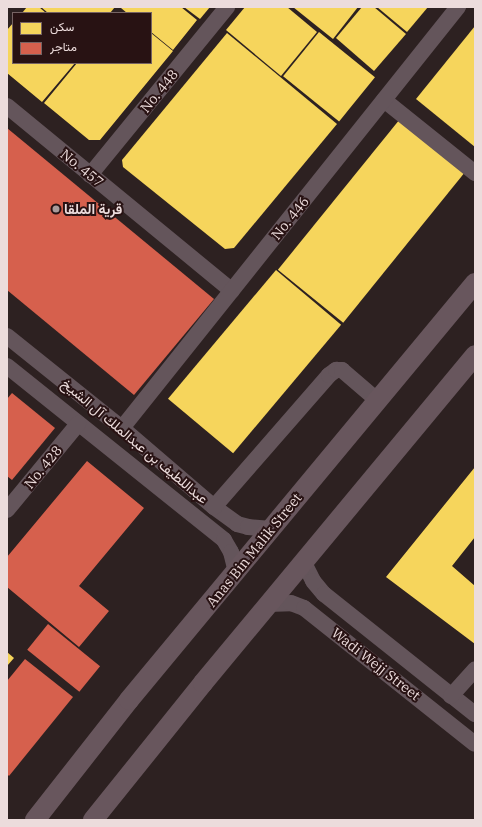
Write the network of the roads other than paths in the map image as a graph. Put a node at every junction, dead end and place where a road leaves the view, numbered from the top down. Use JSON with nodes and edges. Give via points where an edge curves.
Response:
{"nodes":[{"id":1,"x":228,"y":7,"type":"edge"},
{"id":2,"x":458,"y":7,"type":"edge"},
{"id":3,"x":384,"y":100,"type":"junction"},
{"id":4,"x":7,"y":106,"type":"edge"},
{"id":5,"x":475,"y":173,"type":"edge"},
{"id":6,"x":90,"y":175,"type":"junction"},
{"id":7,"x":475,"y":282,"type":"edge"},
{"id":8,"x":232,"y":291,"type":"junction"},
{"id":9,"x":7,"y":336,"type":"edge"},
{"id":10,"x":475,"y":355,"type":"edge"},
{"id":11,"x":7,"y":366,"type":"edge"},
{"id":12,"x":61,"y":380,"type":"junction"},
{"id":13,"x":47,"y":398,"type":"junction"},
{"id":14,"x":378,"y":401,"type":"junction"},
{"id":15,"x":78,"y":424,"type":"junction"},
{"id":16,"x":122,"y":428,"type":"junction"},
{"id":17,"x":210,"y":504,"type":"junction"},
{"id":18,"x":7,"y":510,"type":"edge"},
{"id":19,"x":193,"y":516,"type":"junction"},
{"id":20,"x":271,"y":529,"type":"junction"},
{"id":21,"x":303,"y":561,"type":"junction"},
{"id":22,"x":236,"y":572,"type":"junction"},
{"id":23,"x":268,"y":604,"type":"junction"},
{"id":24,"x":342,"y":609,"type":"junction"},
{"id":25,"x":328,"y":626,"type":"junction"},
{"id":26,"x":475,"y":669,"type":"edge"},
{"id":27,"x":451,"y":696,"type":"junction"},
{"id":28,"x":474,"y":710,"type":"edge"},
{"id":29,"x":475,"y":744,"type":"edge"},
{"id":30,"x":35,"y":820,"type":"edge"},
{"id":31,"x":93,"y":820,"type":"edge"}],
"edges":[{"from":1,"to":6,"type":"street","name":"No. 448"},
{"from":2,"to":3,"type":"street","name":"No. 446"},
{"from":3,"to":5,"type":"street"},
{"from":3,"to":8,"type":"street","name":"No. 446"},
{"from":4,"to":6,"type":"street","name":"No. 457"},
{"from":6,"to":8,"type":"street","name":"No. 457"},
{"from":7,"to":14,"type":"main road","name":"Anas Bin Malik Street"},
{"from":8,"to":16,"type":"street","name":"No. 446"},
{"from":9,"to":12,"type":"street","name":"عبداللطيف بن عبدالملك آل الشيخ"},
{"from":10,"to":21,"type":"main road"},
{"from":11,"to":13,"type":"street","name":"عبداللطيف بن عبدالملك آل الشيخ"},
{"from":12,"to":13,"type":"street"},
{"from":12,"to":16,"type":"street","name":"عبداللطيف بن عبدالملك آل الشيخ"},
{"from":13,"to":15,"type":"street","name":"عبداللطيف بن عبدالملك آل الشيخ"},
{"from":14,"to":17,"type":"street","via":[[342,370],[336,370]]},
{"from":14,"to":20,"type":"main road","name":"Anas Bin Malik Street"},
{"from":15,"to":18,"type":"street","name":"No. 428"},
{"from":15,"to":19,"type":"street","name":"عبداللطيف بن عبدالملك آل الشيخ"},
{"from":16,"to":17,"type":"street","name":"عبداللطيف بن عبدالملك آل الشيخ"},
{"from":17,"to":19,"type":"street","via":[[208,518]]},
{"from":17,"to":20,"type":"street","name":"عبداللطيف بن عبدالملك آل الشيخ","via":[[237,524]]},
{"from":19,"to":22,"type":"street","name":"عبداللطيف بن عبدالملك آل الشيخ","via":[[224,540],[231,552]]},
{"from":20,"to":22,"type":"main road","name":"Anas Bin Malik Street"},
{"from":21,"to":23,"type":"main road"},
{"from":21,"to":24,"type":"street","name":"Wadi Wejj Street","via":[[319,588]]},
{"from":22,"to":30,"type":"main road","name":"Anas Bin Malik Street","via":[[129,700]]},
{"from":23,"to":25,"type":"street","name":"Wadi Wejj Street","via":[[298,605]]},
{"from":23,"to":31,"type":"main road"},
{"from":24,"to":25,"type":"street"},
{"from":24,"to":27,"type":"street","name":"Wadi Wejj Street"},
{"from":25,"to":29,"type":"street","name":"Wadi Wejj Street"},
{"from":26,"to":27,"type":"street"},
{"from":27,"to":28,"type":"street","name":"Wadi Wejj Street"}]}
